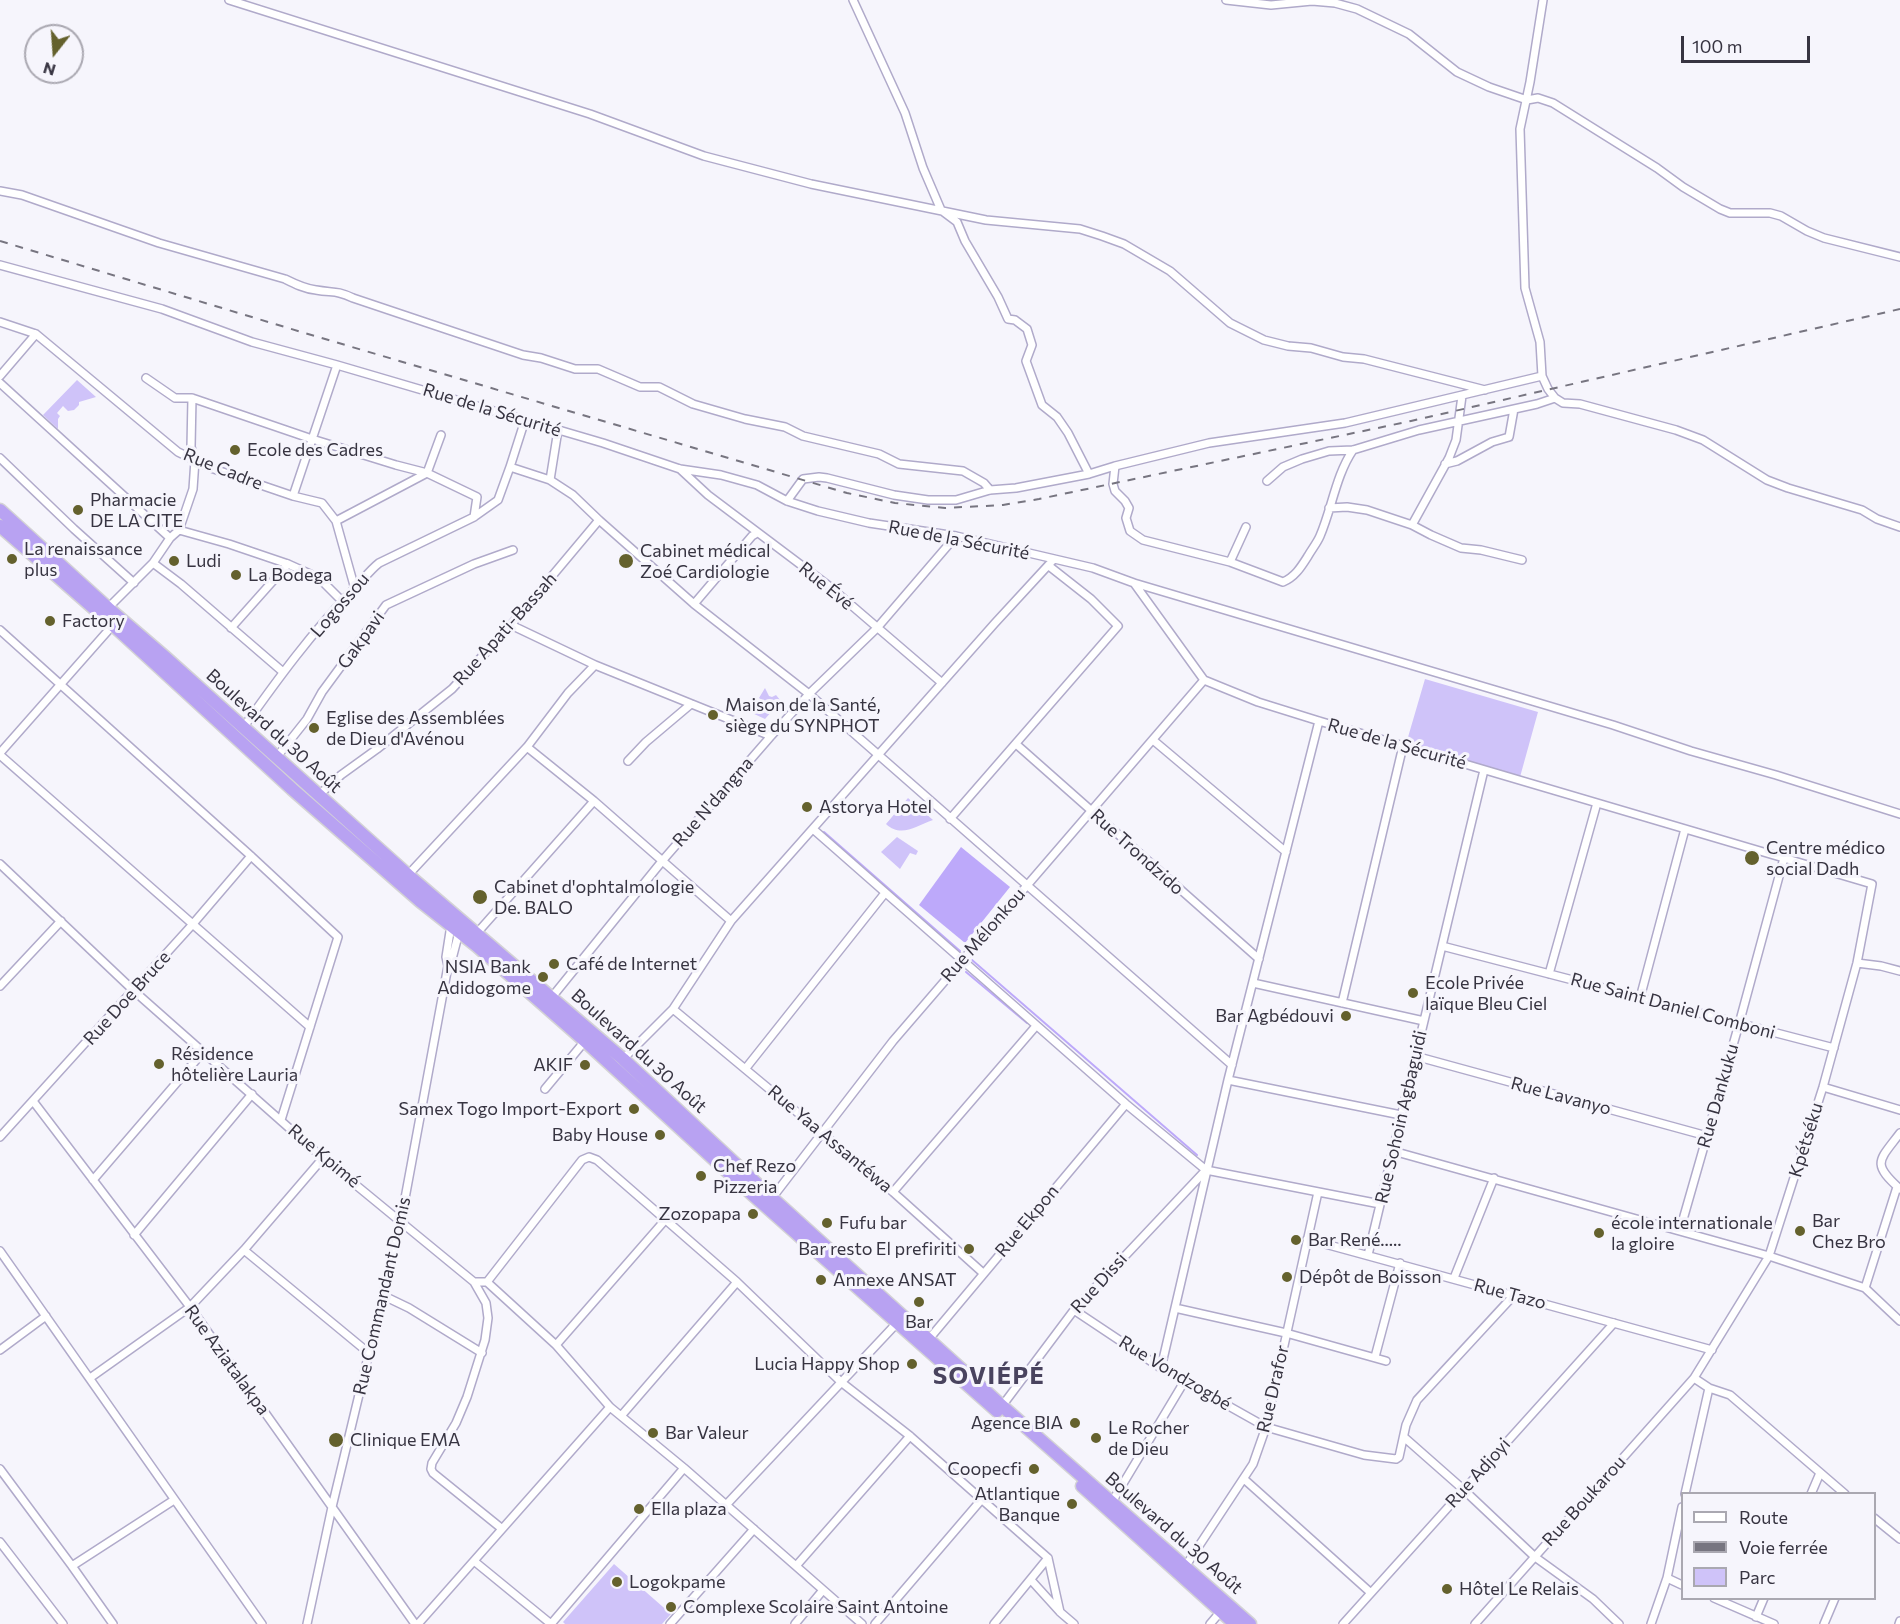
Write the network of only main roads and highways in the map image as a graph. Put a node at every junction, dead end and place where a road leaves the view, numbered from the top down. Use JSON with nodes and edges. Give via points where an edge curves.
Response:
{"nodes":[{"id":1,"x":0,"y":510,"type":"edge"},
{"id":2,"x":0,"y":526,"type":"edge"},
{"id":3,"x":105,"y":612,"type":"junction"},
{"id":4,"x":116,"y":622,"type":"junction"},
{"id":5,"x":458,"y":924,"type":"junction"},
{"id":6,"x":768,"y":1202,"type":"junction"},
{"id":7,"x":900,"y":1320,"type":"junction"},
{"id":8,"x":1224,"y":1607,"type":"junction"},
{"id":9,"x":1235,"y":1624,"type":"edge"},
{"id":10,"x":1250,"y":1624,"type":"edge"}],
"edges":[{"from":1,"to":3,"type":"highway","name":"Boulevard du 30 Août"},
{"from":2,"to":3,"type":"highway","name":"Boulevard du 30 Août"},
{"from":3,"to":4,"type":"highway","name":"Boulevard du 30 Août"},
{"from":4,"to":5,"type":"highway","name":"Boulevard du 30 Août","via":[[319,795]]},
{"from":4,"to":5,"type":"highway","name":"Boulevard du 30 Août","via":[[292,789],[420,901]]},
{"from":5,"to":6,"type":"highway","name":"Boulevard du 30 Août","via":[[477,946]]},
{"from":5,"to":6,"type":"highway","name":"Boulevard du 30 Août","via":[[477,933],[623,1059]]},
{"from":6,"to":7,"type":"highway","name":"Boulevard du 30 Août","via":[[828,1260]]},
{"from":7,"to":8,"type":"highway","name":"Boulevard du 30 Août","via":[[1045,1453]]},
{"from":7,"to":8,"type":"highway","name":"Boulevard du 30 Août","via":[[929,1339],[1185,1567]]},
{"from":8,"to":9,"type":"highway","name":"Boulevard du 30 Août"},
{"from":8,"to":10,"type":"highway","name":"Boulevard du 30 Août"}]}
